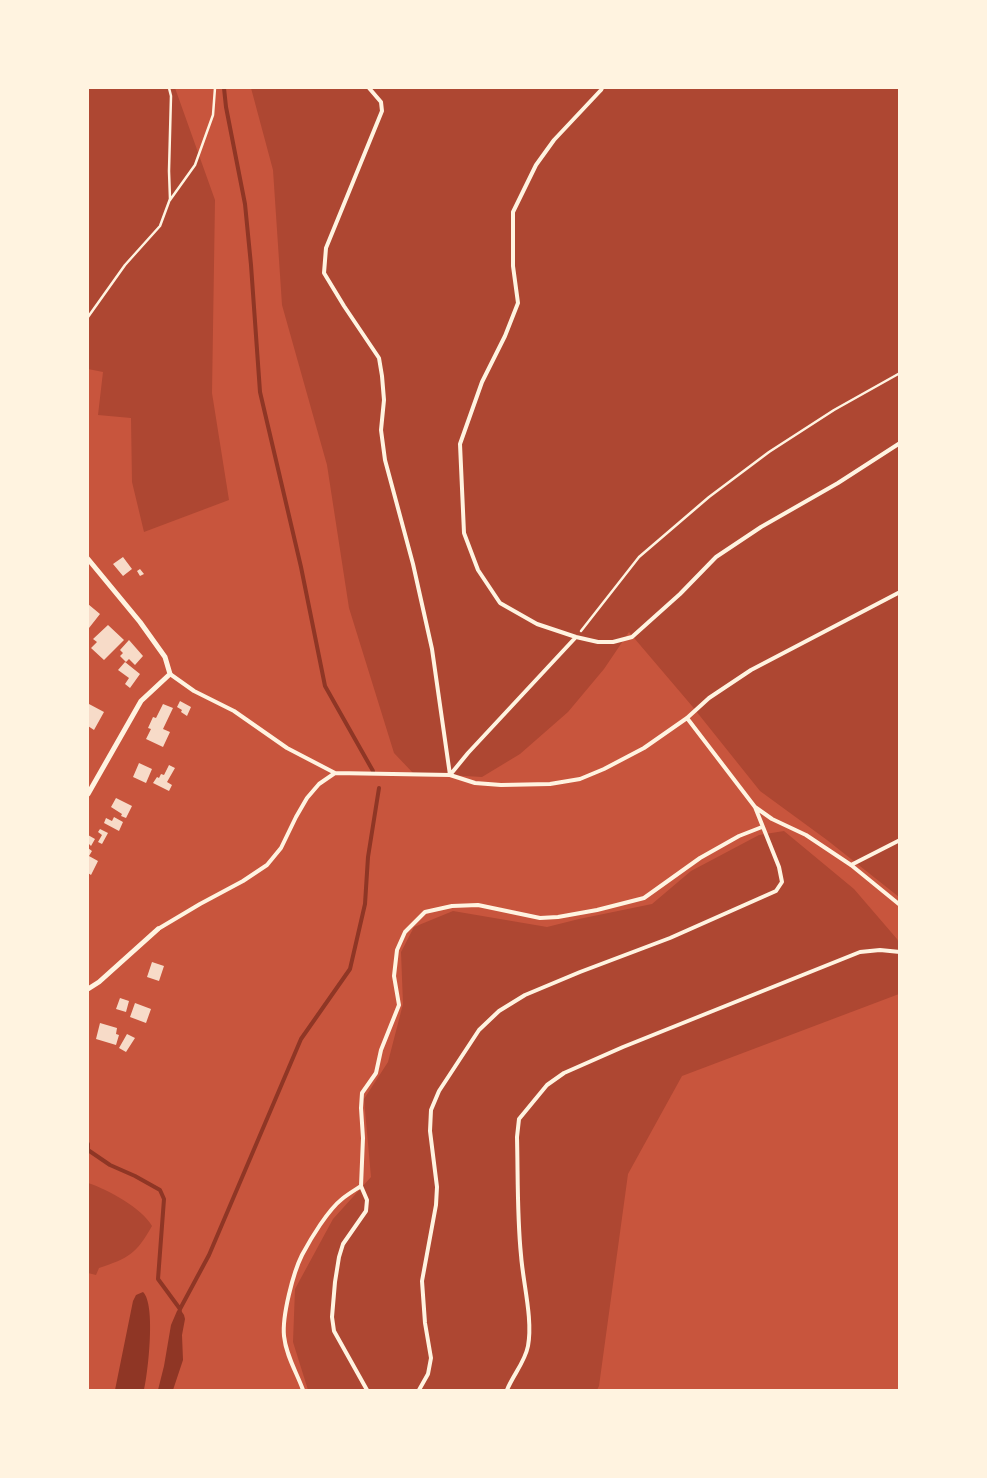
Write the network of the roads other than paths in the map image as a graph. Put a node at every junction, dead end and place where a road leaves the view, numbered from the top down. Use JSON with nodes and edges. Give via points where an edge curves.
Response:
{"nodes":[{"id":1,"x":369,"y":88,"type":"edge"},
{"id":2,"x":602,"y":88,"type":"edge"},
{"id":3,"x":900,"y":443,"type":"edge"},
{"id":4,"x":88,"y":559,"type":"edge"},
{"id":5,"x":900,"y":592,"type":"edge"},
{"id":6,"x":576,"y":637,"type":"junction"},
{"id":7,"x":170,"y":674,"type":"junction"},
{"id":8,"x":687,"y":718,"type":"junction"},
{"id":9,"x":335,"y":773,"type":"junction"},
{"id":10,"x":450,"y":775,"type":"junction"},
{"id":11,"x":88,"y":794,"type":"edge"},
{"id":12,"x":755,"y":807,"type":"junction"},
{"id":13,"x":762,"y":827,"type":"junction"},
{"id":14,"x":900,"y":840,"type":"edge"},
{"id":15,"x":852,"y":865,"type":"junction"},
{"id":16,"x":900,"y":906,"type":"edge"},
{"id":17,"x":158,"y":929,"type":"joint"},
{"id":18,"x":900,"y":952,"type":"edge"},
{"id":19,"x":88,"y":989,"type":"edge"},
{"id":20,"x":361,"y":1186,"type":"junction"},
{"id":21,"x":303,"y":1390,"type":"edge"},
{"id":22,"x":368,"y":1390,"type":"edge"},
{"id":23,"x":419,"y":1390,"type":"edge"},
{"id":24,"x":507,"y":1390,"type":"edge"}],
"edges":[{"from":1,"to":10,"type":"lane","via":[[381,102],[382,111],[326,248],[324,274],[379,358],[384,400],[381,430],[385,460],[432,649]]},
{"from":2,"to":6,"type":"lane","via":[[554,140],[536,165],[513,212],[513,266],[518,304],[482,382],[460,444],[464,533],[478,570],[500,602],[537,624]]},
{"from":3,"to":6,"type":"lane","via":[[716,557],[632,636],[613,642]]},
{"from":4,"to":7,"type":"street","via":[[165,656]]},
{"from":5,"to":8,"type":"lane","via":[[751,670],[709,698]]},
{"from":6,"to":10,"type":"lane"},
{"from":7,"to":9,"type":"lane","via":[[287,748]]},
{"from":7,"to":11,"type":"street","via":[[141,701]]},
{"from":8,"to":10,"type":"lane","via":[[644,748],[580,779],[550,784],[501,785],[475,783]]},
{"from":8,"to":12,"type":"lane"},
{"from":9,"to":10,"type":"lane"},
{"from":9,"to":17,"type":"lane","via":[[307,798],[281,848],[267,865],[243,882]]},
{"from":12,"to":13,"type":"lane"},
{"from":12,"to":15,"type":"lane"},
{"from":13,"to":20,"type":"lane","via":[[738,836],[700,858],[644,898],[597,910],[549,918],[478,905],[425,912],[405,932],[397,950],[394,976],[399,1005],[380,1050],[376,1073],[362,1093]]},
{"from":13,"to":23,"type":"lane","via":[[779,867],[782,882],[776,892],[525,995],[499,1011],[479,1030],[439,1091],[431,1110],[430,1130],[436,1205],[422,1281],[431,1358],[428,1374]]},
{"from":14,"to":15,"type":"lane"},
{"from":15,"to":16,"type":"lane"},
{"from":17,"to":19,"type":"street"},
{"from":18,"to":24,"type":"lane","via":[[860,952],[623,1047],[564,1073],[546,1085],[519,1119],[520,1252],[530,1333],[528,1348]]},
{"from":20,"to":21,"type":"lane","via":[[327,1215],[302,1256],[292,1284],[284,1337]]},
{"from":20,"to":22,"type":"lane","via":[[368,1200],[366,1211],[343,1244],[332,1317],[334,1331]]}]}
